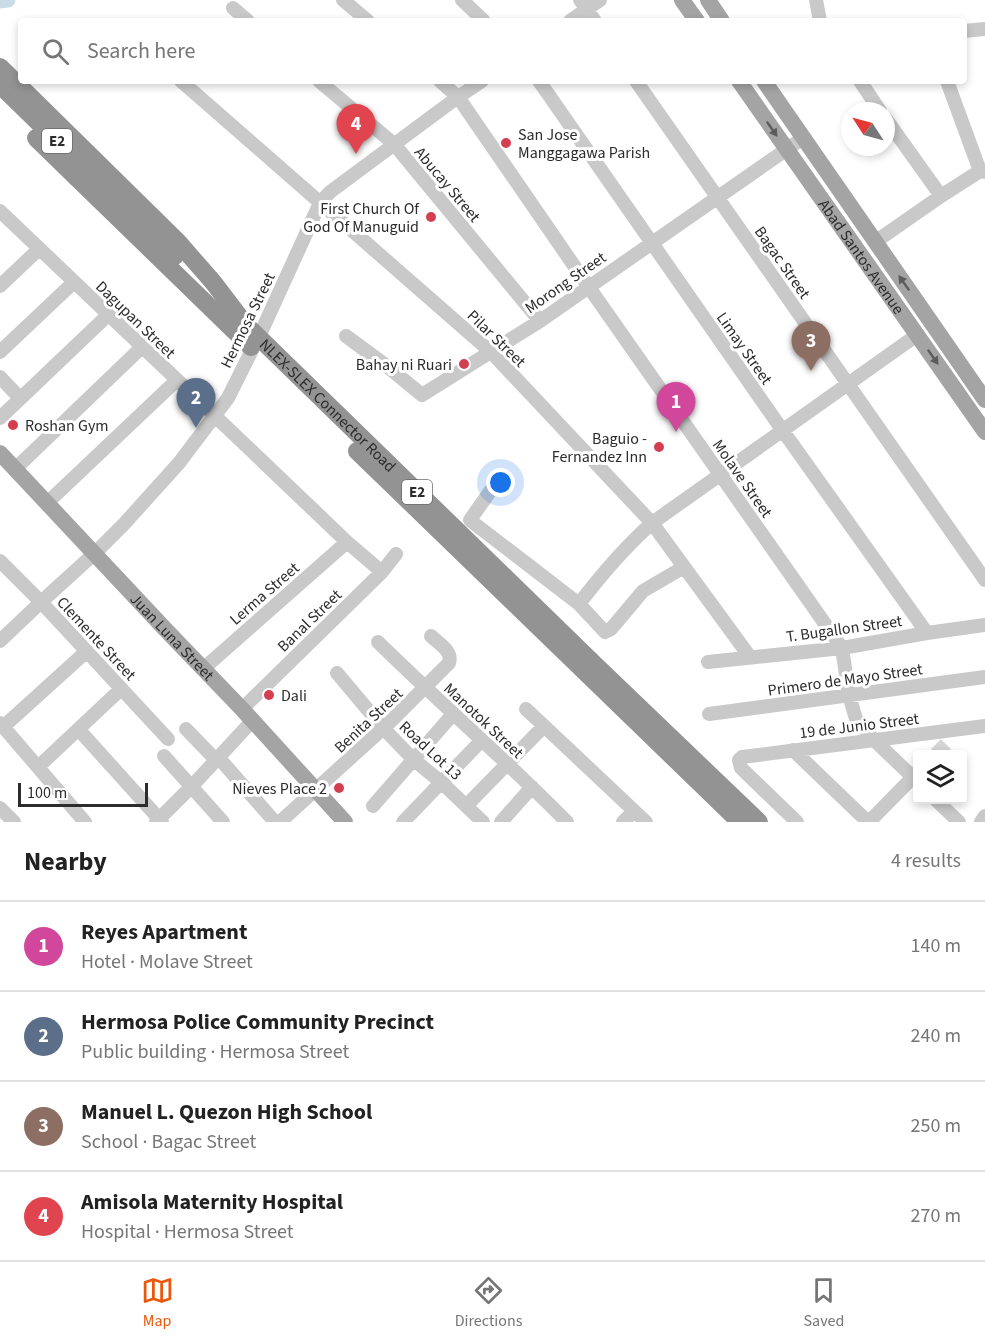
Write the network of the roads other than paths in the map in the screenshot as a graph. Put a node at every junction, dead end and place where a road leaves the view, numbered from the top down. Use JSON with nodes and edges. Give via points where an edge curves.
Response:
{"nodes":[{"id":1,"x":343,"y":0,"type":"edge"},
{"id":2,"x":462,"y":0,"type":"edge"},
{"id":3,"x":600,"y":0,"type":"edge"},
{"id":4,"x":682,"y":0,"type":"edge"},
{"id":5,"x":708,"y":0,"type":"edge"},
{"id":6,"x":816,"y":0,"type":"edge"},
{"id":7,"x":584,"y":4,"type":"edge"},
{"id":8,"x":233,"y":8,"type":"dead end"},
{"id":9,"x":245,"y":18,"type":"edge"},
{"id":10,"x":364,"y":18,"type":"edge"},
{"id":11,"x":481,"y":18,"type":"edge"},
{"id":12,"x":572,"y":18,"type":"edge"},
{"id":13,"x":593,"y":18,"type":"edge"},
{"id":14,"x":695,"y":18,"type":"edge"},
{"id":15,"x":720,"y":18,"type":"edge"},
{"id":16,"x":819,"y":18,"type":"edge"},
{"id":17,"x":985,"y":29,"type":"edge"},
{"id":18,"x":967,"y":31,"type":"edge"},
{"id":19,"x":0,"y":67,"type":"edge"},
{"id":20,"x":184,"y":84,"type":"edge"},
{"id":21,"x":323,"y":84,"type":"edge"},
{"id":22,"x":443,"y":84,"type":"edge"},
{"id":23,"x":478,"y":84,"type":"edge"},
{"id":24,"x":541,"y":84,"type":"edge"},
{"id":25,"x":638,"y":84,"type":"edge"},
{"id":26,"x":741,"y":84,"type":"edge"},
{"id":27,"x":766,"y":84,"type":"edge"},
{"id":28,"x":862,"y":84,"type":"edge"},
{"id":29,"x":948,"y":84,"type":"edge"},
{"id":30,"x":0,"y":86,"type":"edge"},
{"id":31,"x":458,"y":97,"type":"junction"},
{"id":32,"x":874,"y":102,"type":"edge"},
{"id":33,"x":0,"y":103,"type":"edge"},
{"id":34,"x":895,"y":132,"type":"edge"},
{"id":35,"x":803,"y":138,"type":"junction"},
{"id":36,"x":394,"y":144,"type":"junction"},
{"id":37,"x":787,"y":150,"type":"junction"},
{"id":38,"x":982,"y":172,"type":"edge"},
{"id":39,"x":941,"y":196,"type":"junction"},
{"id":40,"x":717,"y":198,"type":"junction"},
{"id":41,"x":321,"y":203,"type":"junction"},
{"id":42,"x":1,"y":215,"type":"edge"},
{"id":43,"x":875,"y":242,"type":"junction"},
{"id":44,"x":651,"y":243,"type":"junction"},
{"id":45,"x":39,"y":249,"type":"junction"},
{"id":46,"x":74,"y":282,"type":"junction"},
{"id":47,"x":0,"y":286,"type":"edge"},
{"id":48,"x":588,"y":286,"type":"junction"},
{"id":49,"x":108,"y":315,"type":"junction"},
{"id":50,"x":540,"y":321,"type":"junction"},
{"id":51,"x":245,"y":324,"type":"junction"},
{"id":52,"x":917,"y":335,"type":"junction"},
{"id":53,"x":346,"y":336,"type":"dead end"},
{"id":54,"x":142,"y":347,"type":"junction"},
{"id":55,"x":0,"y":352,"type":"edge"},
{"id":56,"x":491,"y":352,"type":"junction"},
{"id":57,"x":0,"y":377,"type":"edge"},
{"id":58,"x":177,"y":380,"type":"junction"},
{"id":59,"x":848,"y":383,"type":"junction"},
{"id":60,"x":20,"y":398,"type":"junction"},
{"id":61,"x":985,"y":400,"type":"edge"},
{"id":62,"x":214,"y":416,"type":"junction"},
{"id":63,"x":0,"y":418,"type":"edge"},
{"id":64,"x":783,"y":431,"type":"junction"},
{"id":65,"x":985,"y":432,"type":"edge"},
{"id":66,"x":0,"y":453,"type":"edge"},
{"id":67,"x":15,"y":469,"type":"junction"},
{"id":68,"x":720,"y":475,"type":"junction"},
{"id":69,"x":495,"y":483,"type":"dead end"},
{"id":70,"x":47,"y":503,"type":"junction"},
{"id":71,"x":652,"y":523,"type":"junction"},
{"id":72,"x":347,"y":542,"type":"junction"},
{"id":73,"x":95,"y":554,"type":"junction"},
{"id":74,"x":396,"y":554,"type":"dead end"},
{"id":75,"x":0,"y":561,"type":"edge"},
{"id":76,"x":684,"y":567,"type":"junction"},
{"id":77,"x":382,"y":572,"type":"junction"},
{"id":78,"x":985,"y":580,"type":"edge"},
{"id":79,"x":41,"y":602,"type":"junction"},
{"id":80,"x":579,"y":604,"type":"junction"},
{"id":81,"x":985,"y":626,"type":"edge"},
{"id":82,"x":927,"y":633,"type":"junction"},
{"id":83,"x":431,"y":636,"type":"dead end"},
{"id":84,"x":0,"y":641,"type":"edge"},
{"id":85,"x":378,"y":642,"type":"dead end"},
{"id":86,"x":842,"y":648,"type":"junction"},
{"id":87,"x":87,"y":651,"type":"junction"},
{"id":88,"x":750,"y":657,"type":"junction"},
{"id":89,"x":708,"y":662,"type":"dead end"},
{"id":90,"x":203,"y":669,"type":"junction"},
{"id":91,"x":337,"y":672,"type":"dead end"},
{"id":92,"x":985,"y":677,"type":"edge"},
{"id":93,"x":425,"y":688,"type":"junction"},
{"id":94,"x":121,"y":689,"type":"junction"},
{"id":95,"x":849,"y":696,"type":"junction"},
{"id":96,"x":526,"y":709,"type":"dead end"},
{"id":97,"x":453,"y":714,"type":"junction"},
{"id":98,"x":709,"y":714,"type":"dead end"},
{"id":99,"x":248,"y":715,"type":"junction"},
{"id":100,"x":2,"y":725,"type":"edge"},
{"id":101,"x":544,"y":726,"type":"junction"},
{"id":102,"x":985,"y":726,"type":"edge"},
{"id":103,"x":962,"y":728,"type":"junction"},
{"id":104,"x":186,"y":729,"type":"dead end"},
{"id":105,"x":384,"y":729,"type":"junction"},
{"id":106,"x":79,"y":730,"type":"junction"},
{"id":107,"x":168,"y":739,"type":"dead end"},
{"id":108,"x":873,"y":739,"type":"junction"},
{"id":109,"x":482,"y":740,"type":"junction"},
{"id":110,"x":948,"y":742,"type":"tunnel mouth"},
{"id":111,"x":793,"y":750,"type":"junction"},
{"id":112,"x":164,"y":756,"type":"dead end"},
{"id":113,"x":217,"y":758,"type":"junction"},
{"id":114,"x":413,"y":759,"type":"junction"},
{"id":115,"x":508,"y":765,"type":"junction"},
{"id":116,"x":38,"y":767,"type":"junction"},
{"id":117,"x":913,"y":774,"type":"edge"},
{"id":118,"x":913,"y":780,"type":"edge"},
{"id":119,"x":441,"y":782,"type":"junction"},
{"id":120,"x":192,"y":786,"type":"junction"},
{"id":121,"x":532,"y":788,"type":"junction"},
{"id":122,"x":316,"y":789,"type":"junction"},
{"id":123,"x":940,"y":804,"type":"edge"},
{"id":124,"x":373,"y":806,"type":"dead end"},
{"id":125,"x":466,"y":807,"type":"junction"},
{"id":126,"x":0,"y":808,"type":"edge"},
{"id":127,"x":634,"y":811,"type":"junction"},
{"id":128,"x":985,"y":816,"type":"edge"},
{"id":129,"x":219,"y":818,"type":"edge"},
{"id":130,"x":558,"y":819,"type":"edge"},
{"id":131,"x":159,"y":821,"type":"edge"},
{"id":132,"x":14,"y":822,"type":"edge"},
{"id":133,"x":85,"y":822,"type":"edge"},
{"id":134,"x":274,"y":822,"type":"edge"},
{"id":135,"x":280,"y":822,"type":"edge"},
{"id":136,"x":345,"y":822,"type":"edge"},
{"id":137,"x":403,"y":822,"type":"edge"},
{"id":138,"x":483,"y":822,"type":"edge"},
{"id":139,"x":501,"y":822,"type":"edge"},
{"id":140,"x":623,"y":822,"type":"edge"},
{"id":141,"x":646,"y":822,"type":"edge"},
{"id":142,"x":740,"y":822,"type":"edge"},
{"id":143,"x":759,"y":822,"type":"edge"},
{"id":144,"x":797,"y":822,"type":"edge"},
{"id":145,"x":868,"y":822,"type":"edge"},
{"id":146,"x":959,"y":822,"type":"edge"},
{"id":147,"x":981,"y":822,"type":"edge"}],
"edges":[{"from":1,"to":10,"type":"street"},
{"from":2,"to":11,"type":"street"},
{"from":3,"to":7,"type":"street"},
{"from":4,"to":14,"type":"main road"},
{"from":5,"to":15,"type":"main road"},
{"from":6,"to":16,"type":"street"},
{"from":7,"to":12,"type":"street"},
{"from":7,"to":13,"type":"street"},
{"from":8,"to":9,"type":"street"},
{"from":17,"to":18,"type":"street"},
{"from":19,"to":51,"type":"highway","via":[[178,242]]},
{"from":20,"to":41,"type":"street","name":"Pilar Street"},
{"from":21,"to":36,"type":"street","name":"Abucay Street"},
{"from":22,"to":31,"type":"street","name":"Molave Street"},
{"from":23,"to":31,"type":"street","name":"Hermosa Street"},
{"from":24,"to":44,"type":"street","name":"Limay Street"},
{"from":25,"to":40,"type":"street","name":"Bagac Street"},
{"from":26,"to":37,"type":"main road","name":"Abad Santos Avenue","one_way":true},
{"from":27,"to":35,"type":"main road","name":"Abad Santos Avenue"},
{"from":28,"to":32,"type":"street"},
{"from":29,"to":38,"type":"street"},
{"from":30,"to":51,"type":"highway","name":"NLEX-SLEX Connector Road","number":"E2"},
{"from":31,"to":36,"type":"street","name":"Hermosa Street"},
{"from":31,"to":48,"type":"street","name":"Molave Street"},
{"from":33,"to":142,"type":"highway","name":"NLEX-SLEX Connector Road","number":"E2","bridge":true},
{"from":34,"to":39,"type":"street"},
{"from":35,"to":37,"type":"street","name":"Morong Street"},
{"from":35,"to":43,"type":"main road","name":"Abad Santos Avenue"},
{"from":36,"to":41,"type":"street","name":"Hermosa Street"},
{"from":36,"to":50,"type":"street","name":"Abucay Street"},
{"from":37,"to":40,"type":"street","name":"Morong Street"},
{"from":37,"to":52,"type":"main road","name":"Abad Santos Avenue"},
{"from":38,"to":39,"type":"street"},
{"from":39,"to":43,"type":"street"},
{"from":40,"to":44,"type":"street","name":"Morong Street"},
{"from":40,"to":59,"type":"street","name":"Bagac Street"},
{"from":41,"to":56,"type":"street","name":"Pilar Street"},
{"from":41,"to":62,"type":"street","name":"Hermosa Street","via":[[228,398]]},
{"from":42,"to":45,"type":"street","name":"Dagupan Street"},
{"from":61,"to":43,"type":"main road","name":"Abad Santos Avenue","one_way":true},
{"from":44,"to":48,"type":"street","name":"Morong Street"},
{"from":44,"to":64,"type":"street","name":"Limay Street"},
{"from":45,"to":46,"type":"street","name":"Dagupan Street"},
{"from":45,"to":47,"type":"street"},
{"from":46,"to":49,"type":"street","name":"Dagupan Street"},
{"from":46,"to":55,"type":"street"},
{"from":48,"to":50,"type":"street","name":"Morong Street"},
{"from":48,"to":68,"type":"street","name":"Molave Street"},
{"from":49,"to":54,"type":"street","name":"Dagupan Street"},
{"from":49,"to":60,"type":"street"},
{"from":50,"to":56,"type":"street","name":"Morong Street"},
{"from":51,"to":143,"type":"highway","name":"NLEX-SLEX Connector Road","number":"E2","bridge":true},
{"from":52,"to":59,"type":"street"},
{"from":52,"to":65,"type":"main road","name":"Abad Santos Avenue","one_way":true},
{"from":53,"to":56,"type":"street","name":"Morong Street","via":[[422,396]]},
{"from":54,"to":58,"type":"street","name":"Dagupan Street"},
{"from":54,"to":67,"type":"street"},
{"from":56,"to":71,"type":"street","name":"Pilar Street"},
{"from":57,"to":60,"type":"street"},
{"from":58,"to":62,"type":"street","name":"Dagupan Street"},
{"from":58,"to":70,"type":"street"},
{"from":59,"to":64,"type":"street"},
{"from":59,"to":78,"type":"street","name":"Bagac Street"},
{"from":60,"to":63,"type":"street"},
{"from":62,"to":72,"type":"street","name":"Dagupan Street"},
{"from":62,"to":73,"type":"street","name":"Hermosa Street","via":[[179,463]]},
{"from":64,"to":68,"type":"street"},
{"from":64,"to":82,"type":"street","name":"Limay Street"},
{"from":66,"to":67,"type":"main road","name":"Juan Luna Street"},
{"from":67,"to":70,"type":"main road","name":"Juan Luna Street"},
{"from":68,"to":71,"type":"street"},
{"from":68,"to":86,"type":"street","name":"Molave Street"},
{"from":69,"to":80,"type":"street","via":[[470,520]]},
{"from":70,"to":73,"type":"main road","name":"Juan Luna Street"},
{"from":71,"to":76,"type":"street","name":"Pilar Street"},
{"from":71,"to":80,"type":"street"},
{"from":72,"to":77,"type":"street","name":"Dagupan Street"},
{"from":72,"to":90,"type":"street","name":"Lerma Street"},
{"from":73,"to":79,"type":"street","name":"Hermosa Street"},
{"from":73,"to":90,"type":"main road","name":"Juan Luna Street"},
{"from":74,"to":77,"type":"street","name":"Banal Street"},
{"from":75,"to":79,"type":"street","name":"Clemente Street"},
{"from":76,"to":80,"type":"street","via":[[643,591],[606,632]]},
{"from":76,"to":88,"type":"street","name":"Pilar Street"},
{"from":77,"to":99,"type":"street","name":"Banal Street"},
{"from":79,"to":84,"type":"street","name":"Hermosa Street"},
{"from":79,"to":87,"type":"street","name":"Clemente Street"},
{"from":81,"to":82,"type":"street","name":"T. Bugallon Street"},
{"from":82,"to":86,"type":"street","name":"T. Bugallon Street"},
{"from":83,"to":93,"type":"street","name":"Benita Street","via":[[451,660]]},
{"from":85,"to":93,"type":"street","name":"Manotok Street"},
{"from":86,"to":88,"type":"street","name":"T. Bugallon Street"},
{"from":86,"to":95,"type":"street","name":"Molave Street"},
{"from":87,"to":94,"type":"street","name":"Clemente Street"},
{"from":87,"to":100,"type":"street"},
{"from":88,"to":89,"type":"street","name":"T. Bugallon Street"},
{"from":90,"to":99,"type":"main road","name":"Juan Luna Street"},
{"from":91,"to":105,"type":"street","name":"Road Lot 13"},
{"from":92,"to":95,"type":"street","name":"Primero de Mayo Street"},
{"from":93,"to":97,"type":"street","name":"Manotok Street"},
{"from":93,"to":105,"type":"street","name":"Benita Street"},
{"from":94,"to":106,"type":"street"},
{"from":94,"to":107,"type":"street","name":"Clemente Street"},
{"from":95,"to":98,"type":"street","name":"Primero de Mayo Street"},
{"from":95,"to":108,"type":"street","name":"Molave Street","via":[[856,718]]},
{"from":96,"to":101,"type":"street"},
{"from":97,"to":109,"type":"street","name":"Manotok Street"},
{"from":97,"to":114,"type":"street"},
{"from":99,"to":113,"type":"street","name":"Banal Street"},
{"from":99,"to":122,"type":"main road","name":"Juan Luna Street"},
{"from":100,"to":116,"type":"street"},
{"from":101,"to":115,"type":"street"},
{"from":101,"to":127,"type":"street"},
{"from":102,"to":103,"type":"street","name":"19 de Junio Street"},
{"from":103,"to":108,"type":"street","name":"19 de Junio Street"},
{"from":103,"to":110,"type":"street"},
{"from":104,"to":113,"type":"street"},
{"from":105,"to":114,"type":"street","name":"Road Lot 13"},
{"from":105,"to":122,"type":"street","name":"Benita Street"},
{"from":106,"to":116,"type":"street"},
{"from":106,"to":131,"type":"street"},
{"from":108,"to":111,"type":"street","name":"19 de Junio Street"},
{"from":108,"to":117,"type":"street","name":"Molave Street"},
{"from":109,"to":115,"type":"street","name":"Manotok Street"},
{"from":109,"to":119,"type":"street"},
{"from":111,"to":144,"type":"street","name":"19 de Junio Street","via":[[746,755],[739,760],[741,768]]},
{"from":111,"to":145,"type":"street"},
{"from":112,"to":120,"type":"street"},
{"from":113,"to":120,"type":"street","name":"Banal Street"},
{"from":113,"to":134,"type":"street"},
{"from":114,"to":119,"type":"street","name":"Road Lot 13"},
{"from":114,"to":124,"type":"street"},
{"from":115,"to":121,"type":"street","name":"Manotok Street"},
{"from":115,"to":125,"type":"street"},
{"from":116,"to":133,"type":"street"},
{"from":118,"to":145,"type":"street"},
{"from":119,"to":125,"type":"street","name":"Road Lot 13"},
{"from":119,"to":137,"type":"street"},
{"from":120,"to":129,"type":"street"},
{"from":120,"to":131,"type":"street","name":"Banal Street"},
{"from":121,"to":130,"type":"street","name":"Manotok Street"},
{"from":121,"to":139,"type":"street"},
{"from":122,"to":135,"type":"street","name":"Benita Street"},
{"from":122,"to":136,"type":"main road","name":"Juan Luna Street"},
{"from":123,"to":146,"type":"street"},
{"from":125,"to":138,"type":"street","name":"Road Lot 13"},
{"from":126,"to":132,"type":"street"},
{"from":127,"to":140,"type":"street"},
{"from":127,"to":141,"type":"street"},
{"from":128,"to":147,"type":"street"}]}
